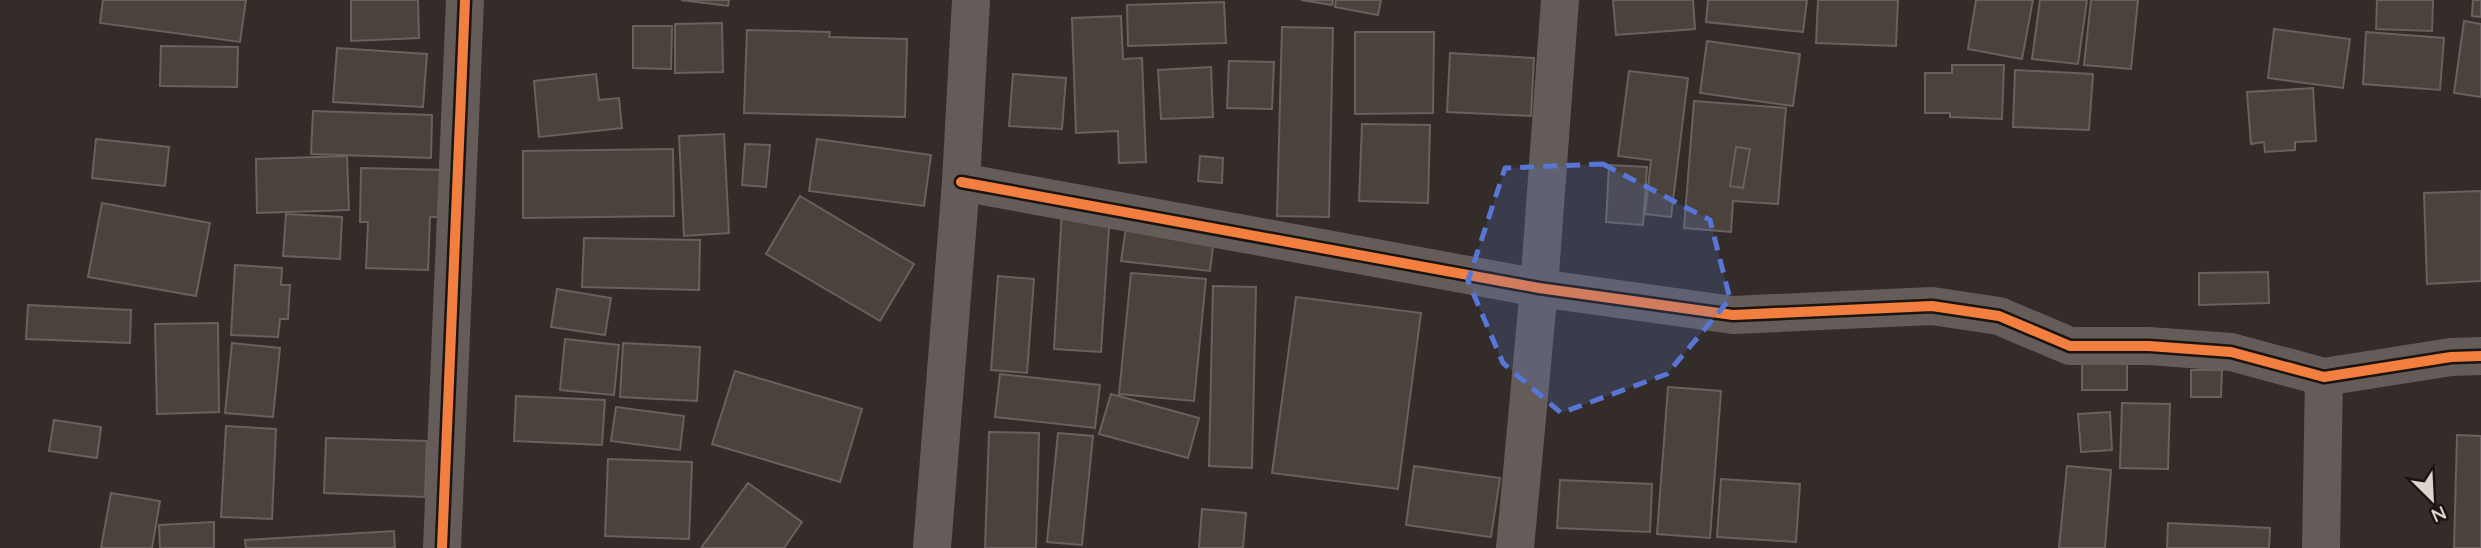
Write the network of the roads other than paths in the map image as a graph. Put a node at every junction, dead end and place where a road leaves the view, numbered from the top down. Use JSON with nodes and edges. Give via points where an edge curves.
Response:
{"nodes":[{"id":1,"x":465,"y":0,"type":"edge"},
{"id":2,"x":971,"y":0,"type":"edge"},
{"id":3,"x":1560,"y":0,"type":"edge"},
{"id":4,"x":961,"y":182,"type":"junction"},
{"id":5,"x":1539,"y":288,"type":"junction"},
{"id":6,"x":2481,"y":356,"type":"edge"},
{"id":7,"x":2323,"y":377,"type":"junction"},
{"id":8,"x":442,"y":548,"type":"edge"},
{"id":9,"x":932,"y":548,"type":"edge"},
{"id":10,"x":1515,"y":548,"type":"edge"},
{"id":11,"x":2321,"y":548,"type":"edge"}],
"edges":[{"from":1,"to":8,"type":"street"},
{"from":2,"to":4,"type":"street"},
{"from":3,"to":5,"type":"street"},
{"from":4,"to":5,"type":"street"},
{"from":4,"to":9,"type":"street"},
{"from":5,"to":7,"type":"street","via":[[1733,315],[1932,306],[1999,316],[2070,346],[2231,352]]},
{"from":5,"to":10,"type":"street"},
{"from":6,"to":7,"type":"street"},
{"from":7,"to":11,"type":"street"}]}
